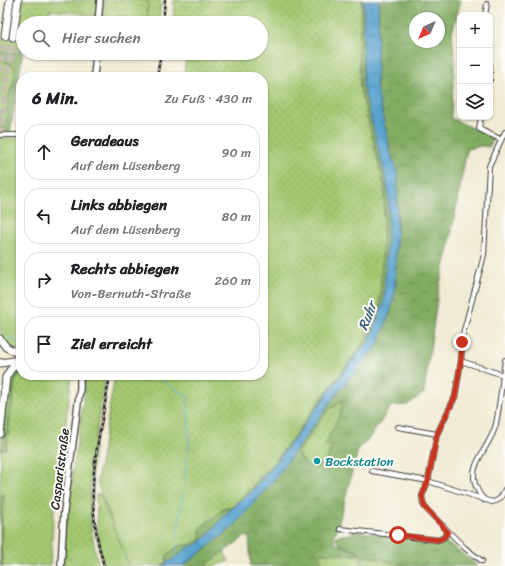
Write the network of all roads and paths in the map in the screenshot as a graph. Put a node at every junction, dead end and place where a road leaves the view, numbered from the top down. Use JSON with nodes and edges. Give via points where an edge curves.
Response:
{"nodes":[{"id":1,"x":10,"y":0,"type":"edge"},
{"id":2,"x":18,"y":0,"type":"edge"},
{"id":3,"x":100,"y":0,"type":"edge"},
{"id":4,"x":487,"y":4,"type":"dead end"},
{"id":5,"x":486,"y":12,"type":"edge"},
{"id":6,"x":99,"y":16,"type":"edge"},
{"id":7,"x":5,"y":36,"type":"tunnel mouth"},
{"id":8,"x":13,"y":37,"type":"tunnel mouth"},
{"id":9,"x":95,"y":60,"type":"edge"},
{"id":10,"x":94,"y":72,"type":"edge"},
{"id":11,"x":481,"y":120,"type":"edge"},
{"id":12,"x":505,"y":132,"type":"edge"},
{"id":13,"x":0,"y":135,"type":"edge"},
{"id":14,"x":16,"y":135,"type":"edge"},
{"id":15,"x":500,"y":139,"type":"junction"},
{"id":16,"x":0,"y":339,"type":"edge"},
{"id":17,"x":16,"y":352,"type":"edge"},
{"id":18,"x":16,"y":356,"type":"edge"},
{"id":19,"x":0,"y":358,"type":"edge"},
{"id":20,"x":505,"y":360,"type":"edge"},
{"id":21,"x":16,"y":361,"type":"edge"},
{"id":22,"x":461,"y":361,"type":"junction"},
{"id":23,"x":0,"y":363,"type":"edge"},
{"id":24,"x":16,"y":364,"type":"edge"},
{"id":25,"x":503,"y":375,"type":"junction"},
{"id":26,"x":80,"y":380,"type":"edge"},
{"id":27,"x":398,"y":427,"type":"dead end"},
{"id":28,"x":0,"y":434,"type":"edge"},
{"id":29,"x":437,"y":434,"type":"junction"},
{"id":30,"x":372,"y":471,"type":"dead end"},
{"id":31,"x":428,"y":481,"type":"junction"},
{"id":32,"x":505,"y":489,"type":"edge"},
{"id":33,"x":484,"y":500,"type":"junction"},
{"id":34,"x":340,"y":529,"type":"dead end"},
{"id":35,"x":448,"y":532,"type":"junction"},
{"id":36,"x":482,"y":561,"type":"dead end"},
{"id":37,"x":61,"y":566,"type":"edge"}],
"edges":[{"from":1,"to":7,"type":"highway"},
{"from":2,"to":8,"type":"highway"},
{"from":3,"to":6,"type":"main road"},
{"from":4,"to":5,"type":"street"},
{"from":9,"to":10,"type":"main road"},
{"from":11,"to":15,"type":"street","via":[[480,129]]},
{"from":12,"to":15,"type":"street"},
{"from":13,"to":14,"type":"street"},
{"from":15,"to":22,"type":"street","via":[[489,166],[484,255],[463,334]]},
{"from":16,"to":17,"type":"highway","via":[[6,347]]},
{"from":18,"to":19,"type":"highway"},
{"from":20,"to":25,"type":"street"},
{"from":21,"to":23,"type":"highway"},
{"from":22,"to":25,"type":"street"},
{"from":22,"to":29,"type":"street","via":[[455,397]]},
{"from":24,"to":28,"type":"highway","via":[[6,377]]},
{"from":25,"to":33,"type":"street","via":[[494,430],[479,455],[474,474],[476,487]]},
{"from":26,"to":37,"type":"main road","name":"Casparistraße","via":[[64,511]]},
{"from":27,"to":29,"type":"street"},
{"from":29,"to":31,"type":"street"},
{"from":30,"to":31,"type":"street"},
{"from":31,"to":33,"type":"street"},
{"from":31,"to":35,"type":"street","via":[[422,496],[423,504]]},
{"from":32,"to":33,"type":"street","via":[[497,501]]},
{"from":34,"to":35,"type":"street","via":[[438,540]]},
{"from":35,"to":36,"type":"street"}]}
